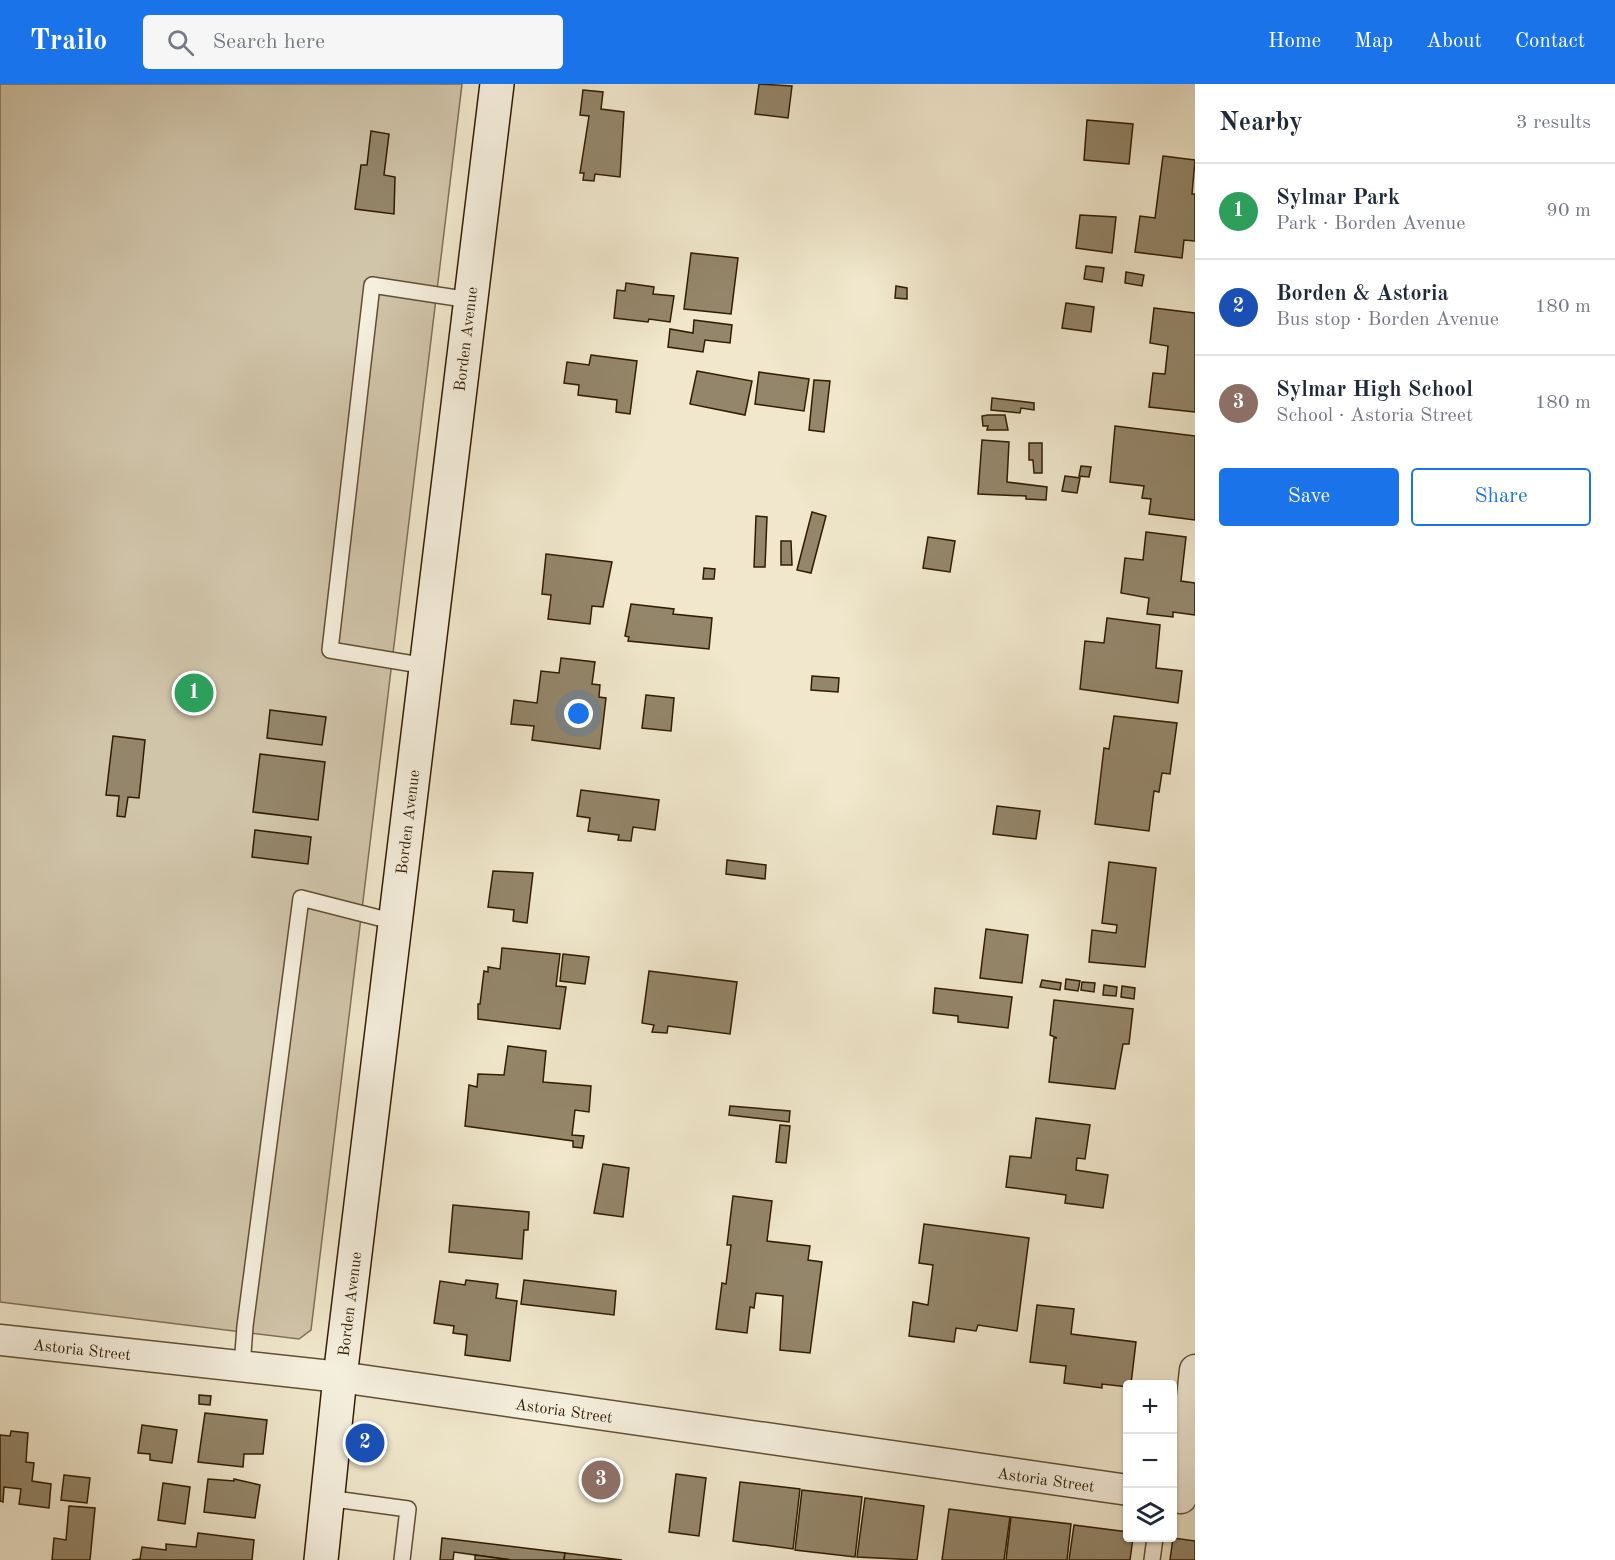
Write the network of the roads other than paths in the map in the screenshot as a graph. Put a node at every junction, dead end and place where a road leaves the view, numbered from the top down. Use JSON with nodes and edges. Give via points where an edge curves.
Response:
{"nodes":[{"id":1,"x":497,"y":84,"type":"edge"},
{"id":2,"x":470,"y":300,"type":"junction"},
{"id":3,"x":426,"y":666,"type":"junction"},
{"id":4,"x":395,"y":922,"type":"junction"},
{"id":5,"x":0,"y":1340,"type":"edge"},
{"id":6,"x":242,"y":1367,"type":"junction"},
{"id":7,"x":1195,"y":1370,"type":"edge"},
{"id":8,"x":340,"y":1377,"type":"junction"},
{"id":9,"x":1123,"y":1489,"type":"edge"},
{"id":10,"x":327,"y":1498,"type":"junction"},
{"id":11,"x":1183,"y":1498,"type":"edge"},
{"id":12,"x":1154,"y":1542,"type":"edge"},
{"id":13,"x":321,"y":1560,"type":"edge"},
{"id":14,"x":402,"y":1560,"type":"edge"},
{"id":15,"x":1152,"y":1560,"type":"edge"}],
"edges":[{"from":1,"to":2,"type":"street","name":"Borden Avenue"},
{"from":2,"to":3,"type":"street","name":"Borden Avenue"},
{"from":2,"to":3,"type":"lane","via":[[372,285],[330,650]]},
{"from":3,"to":4,"type":"street","name":"Borden Avenue"},
{"from":4,"to":6,"type":"lane","via":[[301,898],[244,1326]]},
{"from":4,"to":8,"type":"street","name":"Borden Avenue"},
{"from":5,"to":6,"type":"street","name":"Astoria Street"},
{"from":6,"to":8,"type":"street","name":"Astoria Street"},
{"from":7,"to":11,"type":"street"},
{"from":8,"to":9,"type":"street","name":"Astoria Street"},
{"from":8,"to":10,"type":"street","name":"Borden Avenue"},
{"from":10,"to":13,"type":"street","name":"Borden Avenue"},
{"from":10,"to":14,"type":"lane","via":[[408,1509]]},
{"from":12,"to":15,"type":"lane"}]}
